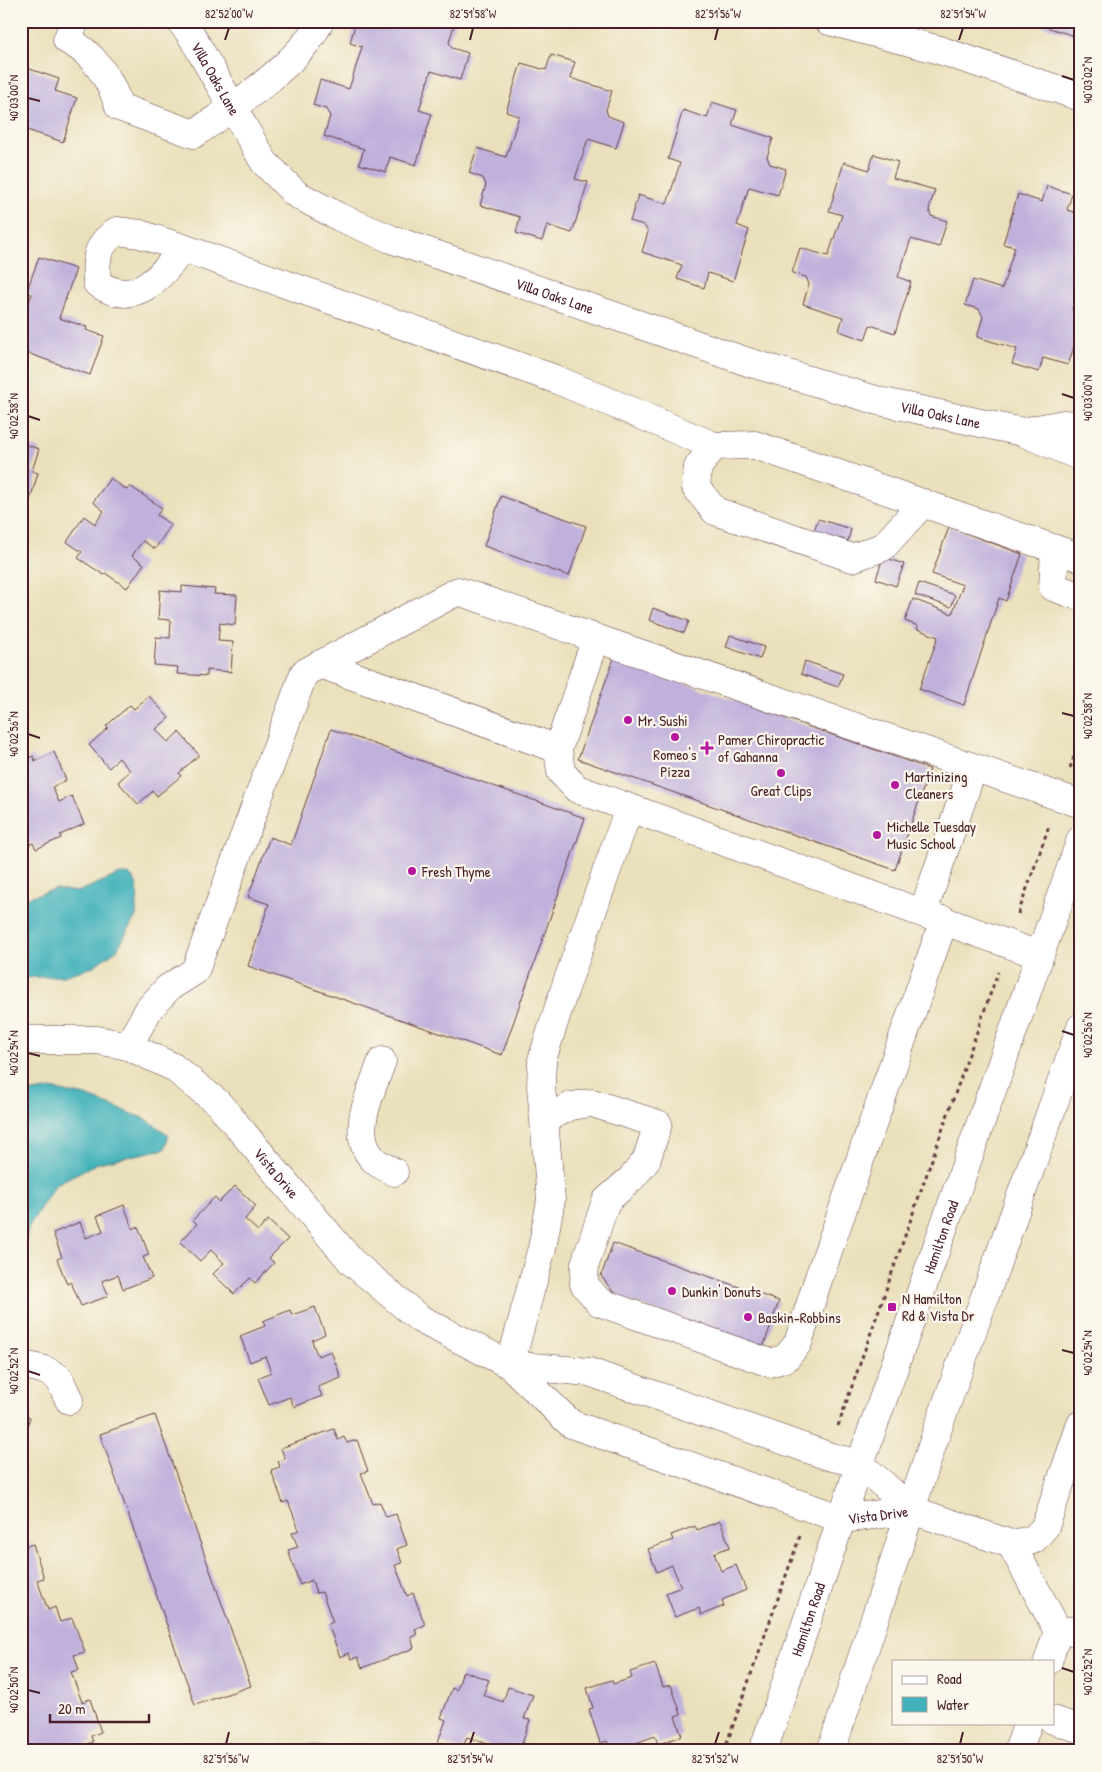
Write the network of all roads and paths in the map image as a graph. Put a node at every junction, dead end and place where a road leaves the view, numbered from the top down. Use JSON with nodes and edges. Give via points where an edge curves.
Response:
{"nodes":[{"id":1,"x":75,"y":21,"type":"edge"},
{"id":2,"x":180,"y":21,"type":"edge"},
{"id":3,"x":320,"y":21,"type":"edge"},
{"id":4,"x":829,"y":21,"type":"edge"},
{"id":5,"x":1081,"y":97,"type":"edge"},
{"id":6,"x":233,"y":107,"type":"junction"},
{"id":7,"x":183,"y":248,"type":"dead end"},
{"id":8,"x":1081,"y":425,"type":"edge"},
{"id":9,"x":1022,"y":432,"type":"junction"},
{"id":10,"x":714,"y":446,"type":"junction"},
{"id":11,"x":1081,"y":457,"type":"edge"},
{"id":12,"x":923,"y":503,"type":"junction"},
{"id":13,"x":1055,"y":549,"type":"junction"},
{"id":14,"x":1081,"y":558,"type":"edge"},
{"id":15,"x":1081,"y":597,"type":"edge"},
{"id":16,"x":596,"y":638,"type":"junction"},
{"id":17,"x":320,"y":664,"type":"junction"},
{"id":18,"x":1081,"y":738,"type":"edge"},
{"id":19,"x":558,"y":749,"type":"junction"},
{"id":20,"x":972,"y":768,"type":"junction"},
{"id":21,"x":1070,"y":800,"type":"edge"},
{"id":22,"x":629,"y":808,"type":"junction"},
{"id":23,"x":1081,"y":839,"type":"edge"},
{"id":24,"x":933,"y":916,"type":"junction"},
{"id":25,"x":1008,"y":943,"type":"junction"},
{"id":26,"x":1039,"y":955,"type":"junction"},
{"id":27,"x":1081,"y":1027,"type":"edge"},
{"id":28,"x":21,"y":1040,"type":"edge"},
{"id":29,"x":128,"y":1046,"type":"junction"},
{"id":30,"x":382,"y":1061,"type":"dead end"},
{"id":31,"x":545,"y":1119,"type":"junction"},
{"id":32,"x":394,"y":1172,"type":"dead end"},
{"id":33,"x":21,"y":1364,"type":"edge"},
{"id":34,"x":510,"y":1365,"type":"junction"},
{"id":35,"x":69,"y":1400,"type":"dead end"},
{"id":36,"x":1081,"y":1424,"type":"edge"},
{"id":37,"x":828,"y":1456,"type":"junction"},
{"id":38,"x":860,"y":1464,"type":"junction"},
{"id":39,"x":809,"y":1507,"type":"junction"},
{"id":40,"x":912,"y":1510,"type":"junction"},
{"id":41,"x":842,"y":1519,"type":"junction"},
{"id":42,"x":1011,"y":1544,"type":"junction"},
{"id":43,"x":1069,"y":1631,"type":"edge"},
{"id":44,"x":1049,"y":1660,"type":"edge"},
{"id":45,"x":1054,"y":1720,"type":"edge"},
{"id":46,"x":1028,"y":1724,"type":"edge"},
{"id":47,"x":1081,"y":1729,"type":"edge"},
{"id":48,"x":724,"y":1751,"type":"edge"},
{"id":49,"x":763,"y":1751,"type":"edge"},
{"id":50,"x":831,"y":1751,"type":"edge"},
{"id":51,"x":1018,"y":1751,"type":"edge"}],
"edges":[{"from":1,"to":6,"type":"street","via":[[67,40],[89,55],[104,73],[119,107],[194,134]]},
{"from":2,"to":6,"type":"street","name":"Villa Oaks Lane"},
{"from":3,"to":6,"type":"street","via":[[304,47]]},
{"from":4,"to":5,"type":"street","via":[[936,49]]},
{"from":6,"to":9,"type":"street","name":"Villa Oaks Lane","via":[[264,162],[296,194],[391,239],[748,362],[879,401]]},
{"from":7,"to":10,"type":"street","via":[[555,379]]},
{"from":8,"to":9,"type":"street","name":"Villa Oaks Lane","via":[[1063,424]]},
{"from":9,"to":11,"type":"street","name":"Villa Oaks Lane"},
{"from":10,"to":12,"type":"street","via":[[755,445]]},
{"from":10,"to":12,"type":"street","via":[[698,466],[696,488],[715,511],[852,558],[883,546]]},
{"from":12,"to":13,"type":"street"},
{"from":13,"to":14,"type":"street"},
{"from":13,"to":15,"type":"street","via":[[1052,587]]},
{"from":16,"to":17,"type":"street","via":[[458,591]]},
{"from":16,"to":19,"type":"street"},
{"from":16,"to":20,"type":"street"},
{"from":17,"to":19,"type":"street"},
{"from":17,"to":29,"type":"street","via":[[304,673],[195,971],[168,988],[149,1009]]},
{"from":18,"to":21,"type":"path"},
{"from":19,"to":22,"type":"street","via":[[561,772],[577,789]]},
{"from":20,"to":21,"type":"street"},
{"from":20,"to":24,"type":"street"},
{"from":21,"to":25,"type":"path"},
{"from":22,"to":24,"type":"street"},
{"from":22,"to":31,"type":"street","via":[[542,1060]]},
{"from":23,"to":26,"type":"street","name":"Hamilton Road"},
{"from":24,"to":25,"type":"street"},
{"from":24,"to":31,"type":"street","via":[[798,1343],[786,1358],[770,1363],[599,1302],[584,1284],[584,1264],[606,1200],[646,1161],[658,1124],[592,1103],[572,1106]]},
{"from":25,"to":26,"type":"street"},
{"from":25,"to":37,"type":"path"},
{"from":26,"to":38,"type":"street","name":"Hamilton Road"},
{"from":27,"to":40,"type":"street"},
{"from":28,"to":29,"type":"street","name":"Vista Drive","via":[[97,1040]]},
{"from":29,"to":34,"type":"street","name":"Vista Drive","via":[[173,1067],[218,1103],[351,1261],[420,1319]]},
{"from":30,"to":32,"type":"street","via":[[364,1114],[362,1141],[374,1160]]},
{"from":31,"to":34,"type":"street","via":[[551,1200],[542,1248]]},
{"from":33,"to":35,"type":"street","via":[[45,1370],[58,1378]]},
{"from":34,"to":37,"type":"street","name":"Vista Drive","via":[[589,1372]]},
{"from":34,"to":39,"type":"street","name":"Vista Drive","via":[[571,1424]]},
{"from":36,"to":42,"type":"street","via":[[1045,1527],[1033,1540]]},
{"from":37,"to":38,"type":"street","name":"Vista Drive"},
{"from":38,"to":40,"type":"street","name":"Vista Drive"},
{"from":38,"to":41,"type":"street","name":"Hamilton Road"},
{"from":39,"to":41,"type":"street","name":"Vista Drive"},
{"from":39,"to":48,"type":"path"},
{"from":40,"to":41,"type":"street","name":"Vista Drive"},
{"from":40,"to":42,"type":"street"},
{"from":40,"to":50,"type":"street"},
{"from":41,"to":49,"type":"street","name":"Hamilton Road"},
{"from":42,"to":43,"type":"street"},
{"from":43,"to":44,"type":"street"},
{"from":45,"to":47,"type":"street"},
{"from":46,"to":51,"type":"street"}]}
